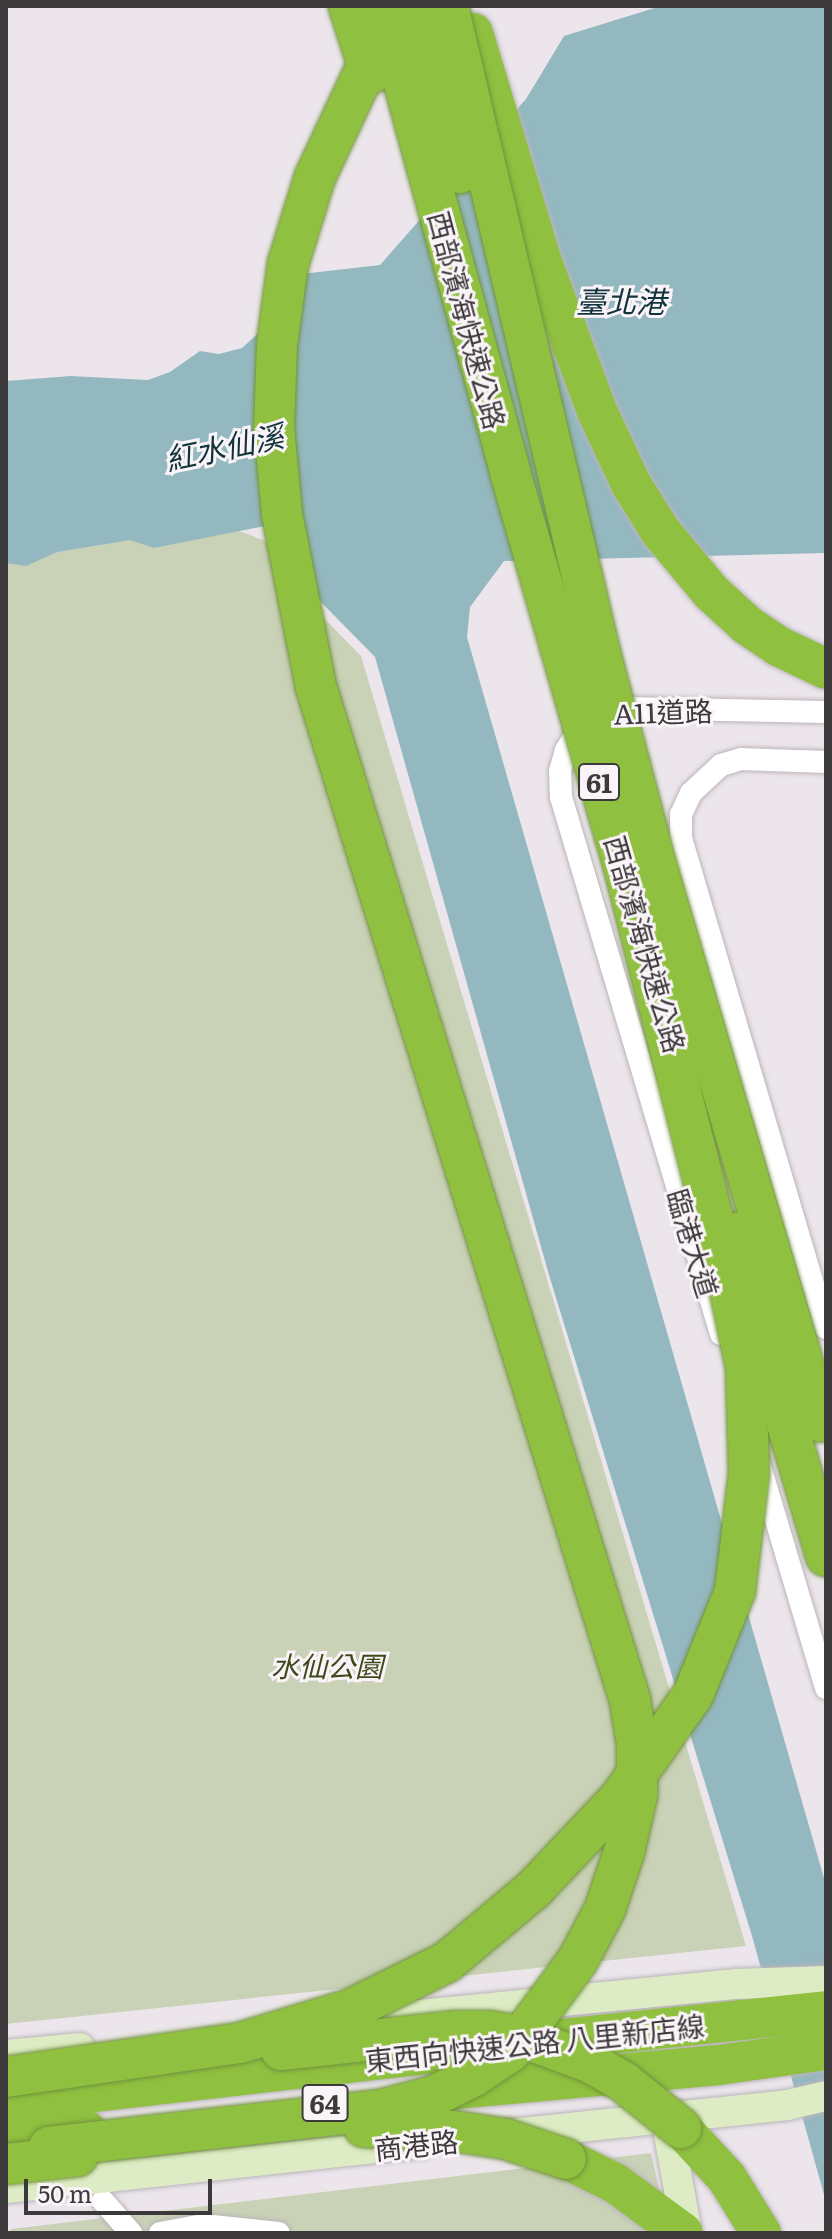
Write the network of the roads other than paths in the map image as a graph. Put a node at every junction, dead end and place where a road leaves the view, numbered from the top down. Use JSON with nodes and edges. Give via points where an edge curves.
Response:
{"nodes":[{"id":1,"x":349,"y":6,"type":"edge"},
{"id":2,"x":383,"y":6,"type":"edge"},
{"id":3,"x":395,"y":6,"type":"edge"},
{"id":4,"x":415,"y":6,"type":"edge"},
{"id":5,"x":448,"y":6,"type":"edge"},
{"id":6,"x":466,"y":6,"type":"edge"},
{"id":7,"x":823,"y":668,"type":"edge"},
{"id":8,"x":826,"y":712,"type":"edge"},
{"id":9,"x":826,"y":762,"type":"edge"},
{"id":10,"x":561,"y":797,"type":"joint"},
{"id":11,"x":623,"y":864,"type":"junction"},
{"id":12,"x":826,"y":1328,"type":"edge"},
{"id":13,"x":824,"y":1422,"type":"edge"},
{"id":14,"x":826,"y":1516,"type":"edge"},
{"id":15,"x":826,"y":1556,"type":"edge"},
{"id":16,"x":826,"y":1688,"type":"edge"},
{"id":17,"x":826,"y":1981,"type":"edge"},
{"id":18,"x":759,"y":2000,"type":"junction"},
{"id":19,"x":826,"y":2011,"type":"edge"},
{"id":20,"x":826,"y":2050,"type":"edge"},
{"id":21,"x":6,"y":2055,"type":"edge"},
{"id":22,"x":562,"y":2058,"type":"junction"},
{"id":23,"x":6,"y":2078,"type":"edge"},
{"id":24,"x":826,"y":2096,"type":"edge"},
{"id":25,"x":6,"y":2102,"type":"edge"},
{"id":26,"x":666,"y":2118,"type":"junction"},
{"id":27,"x":6,"y":2138,"type":"edge"},
{"id":28,"x":6,"y":2151,"type":"edge"},
{"id":29,"x":6,"y":2164,"type":"edge"},
{"id":30,"x":6,"y":2188,"type":"edge"},
{"id":31,"x":103,"y":2201,"type":"dead end"},
{"id":32,"x":131,"y":2233,"type":"edge"},
{"id":33,"x":160,"y":2233,"type":"edge"},
{"id":34,"x":279,"y":2233,"type":"edge"},
{"id":35,"x":685,"y":2233,"type":"edge"},
{"id":36,"x":761,"y":2233,"type":"edge"}],
"edges":[{"from":1,"to":14,"type":"highway","bridge":true,"via":[[419,216],[494,402],[534,519]]},
{"from":2,"to":11,"type":"highway","name":"西部濱海快速公路","number":"61","bridge":true},
{"from":3,"to":28,"type":"highway","bridge":true,"via":[[315,177],[288,264],[277,345],[274,428],[282,514],[316,687],[630,1700],[637,1795],[605,1909],[578,1960],[510,2052],[474,2076],[434,2096],[380,2110]]},
{"from":4,"to":13,"type":"highway","name":"西部濱海快速公路","number":"61","bridge":true,"via":[[539,454]]},
{"from":5,"to":13,"type":"highway","bridge":true,"via":[[599,649],[657,868]]},
{"from":6,"to":7,"type":"highway","via":[[540,257],[597,411],[631,484],[661,532],[711,592],[747,625]]},
{"from":8,"to":10,"type":"street","name":"A11道路","via":[[635,706],[598,714],[579,729],[566,750]]},
{"from":9,"to":12,"type":"street","name":"A11道路","via":[[741,759],[721,765],[691,793],[681,814],[681,838]]},
{"from":10,"to":16,"type":"street","name":"臨港大道"},
{"from":11,"to":15,"type":"highway","name":"西部濱海快速公路","number":"61","bridge":true},
{"from":11,"to":23,"type":"highway","bridge":true,"via":[[746,1367],[749,1473],[735,1591],[693,1695],[620,1798],[534,1889],[447,1962],[352,2009],[240,2043]]},
{"from":17,"to":18,"type":"street"},
{"from":18,"to":19,"type":"highway","name":"東西向快速公路 八里新店線"},
{"from":18,"to":21,"type":"street"},
{"from":18,"to":22,"type":"highway","name":"東西向快速公路 八里新店線"},
{"from":20,"to":22,"type":"highway","name":"東西向快速公路 八里新店線","via":[[774,2058]]},
{"from":22,"to":25,"type":"highway","name":"東西向快速公路 八里新店線","number":"64"},
{"from":22,"to":27,"type":"highway","name":"東西向快速公路 八里新店線","number":"64"},
{"from":23,"to":36,"type":"highway","bridge":true,"via":[[456,2031],[519,2036],[591,2063],[654,2104],[727,2178]]},
{"from":24,"to":26,"type":"street","name":"商港路"},
{"from":26,"to":30,"type":"street","name":"商港路"},
{"from":26,"to":35,"type":"street"},
{"from":29,"to":35,"type":"highway","bridge":true,"via":[[332,2129],[453,2131],[506,2139],[566,2159],[615,2183]]},
{"from":31,"to":32,"type":"street"},
{"from":33,"to":34,"type":"street","via":[[203,2225]]}]}
